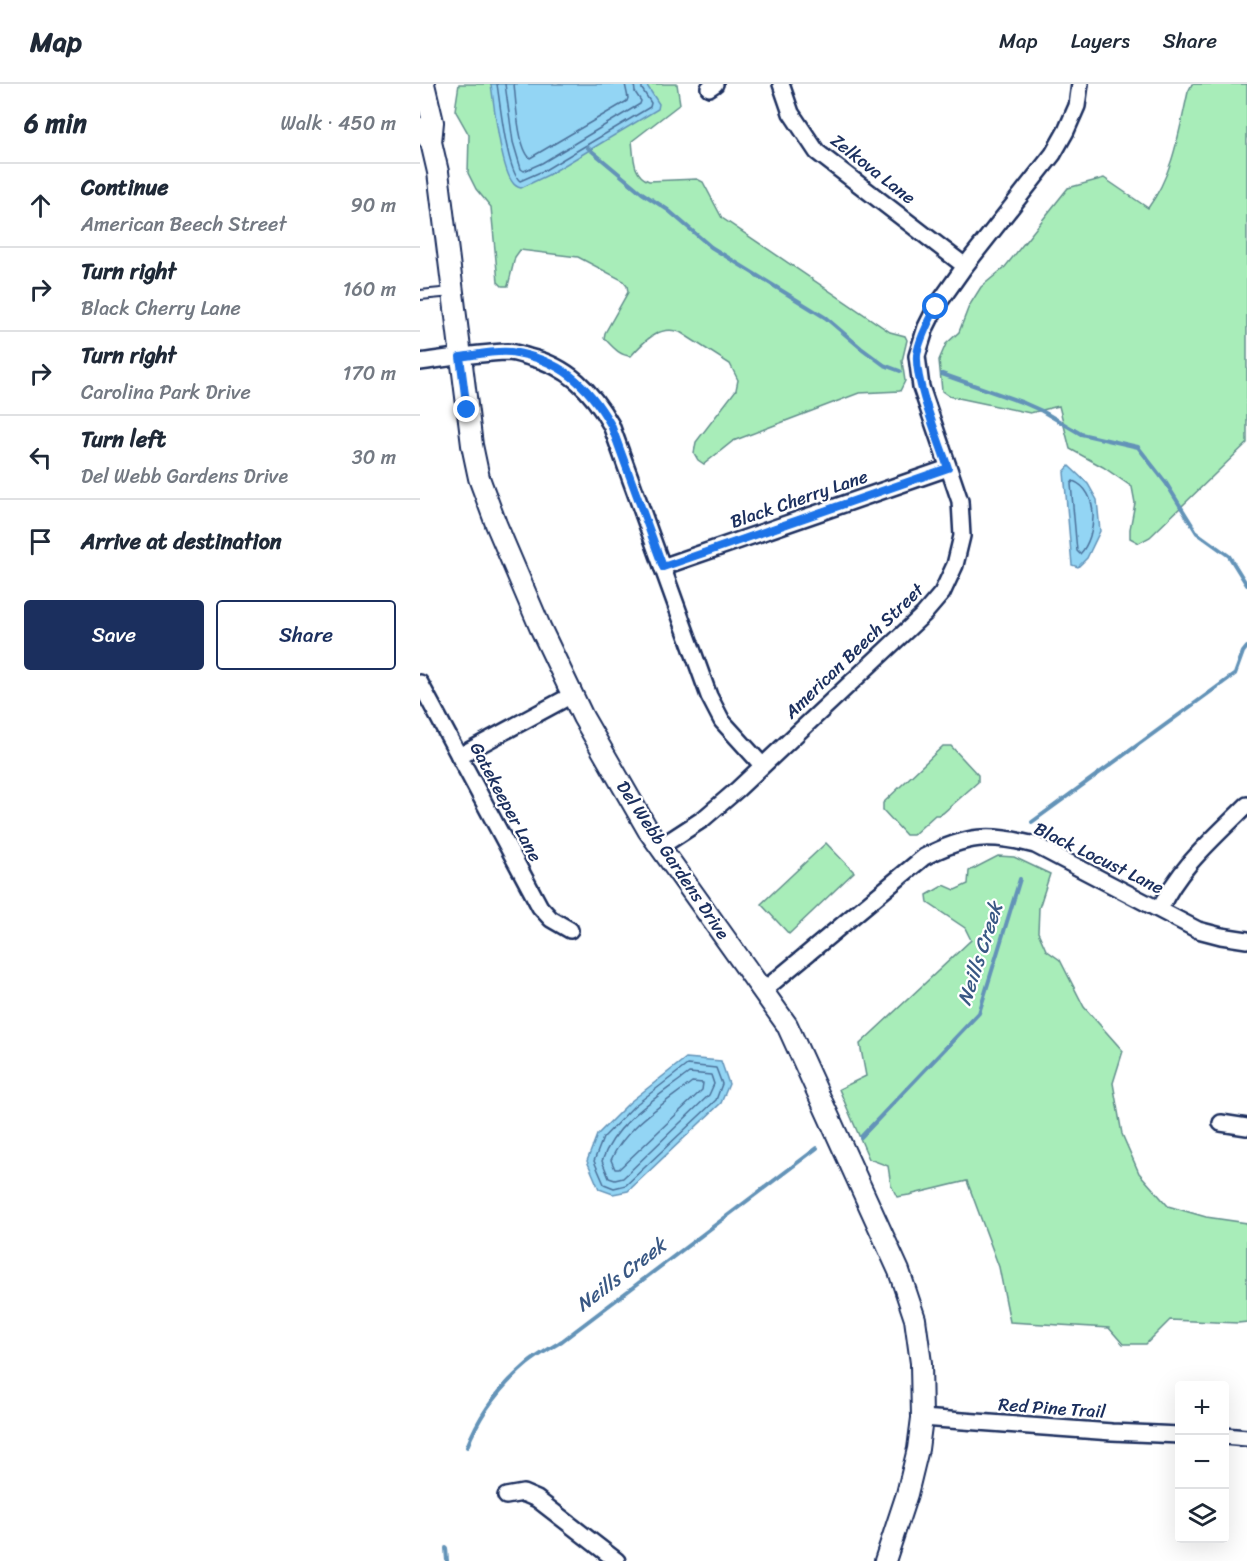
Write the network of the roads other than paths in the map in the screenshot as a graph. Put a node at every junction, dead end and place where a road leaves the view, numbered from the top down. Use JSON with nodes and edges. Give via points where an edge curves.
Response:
{"nodes":[{"id":1,"x":424,"y":84,"type":"edge"},
{"id":2,"x":781,"y":84,"type":"edge"},
{"id":3,"x":1080,"y":84,"type":"edge"},
{"id":4,"x":425,"y":135,"type":"edge"},
{"id":5,"x":965,"y":266,"type":"junction"},
{"id":6,"x":453,"y":292,"type":"junction"},
{"id":7,"x":420,"y":295,"type":"edge"},
{"id":8,"x":460,"y":357,"type":"junction"},
{"id":9,"x":420,"y":362,"type":"edge"},
{"id":10,"x":948,"y":468,"type":"junction"},
{"id":11,"x":663,"y":567,"type":"junction"},
{"id":12,"x":420,"y":683,"type":"edge"},
{"id":13,"x":572,"y":695,"type":"junction"},
{"id":14,"x":459,"y":756,"type":"junction"},
{"id":15,"x":762,"y":765,"type":"junction"},
{"id":16,"x":1247,"y":805,"type":"edge"},
{"id":17,"x":660,"y":847,"type":"junction"},
{"id":18,"x":1160,"y":909,"type":"junction"},
{"id":19,"x":570,"y":930,"type":"dead end"},
{"id":20,"x":1247,"y":940,"type":"edge"},
{"id":21,"x":764,"y":990,"type":"junction"},
{"id":22,"x":1221,"y":1123,"type":"dead end"},
{"id":23,"x":1247,"y":1127,"type":"edge"},
{"id":24,"x":922,"y":1418,"type":"junction"},
{"id":25,"x":1175,"y":1435,"type":"edge"},
{"id":26,"x":1229,"y":1436,"type":"edge"},
{"id":27,"x":1247,"y":1438,"type":"edge"},
{"id":28,"x":506,"y":1496,"type":"dead end"},
{"id":29,"x":617,"y":1561,"type":"edge"},
{"id":30,"x":885,"y":1561,"type":"edge"}],
"edges":[{"from":1,"to":4,"type":"street","name":"Del Webb Gardens Drive","via":[[433,122]]},
{"from":2,"to":5,"type":"street","name":"Zelkova Lane","via":[[792,113],[817,152]]},
{"from":3,"to":5,"type":"street","name":"American Beech Street","via":[[1077,106],[1053,154]]},
{"from":4,"to":6,"type":"street","name":"Del Webb Gardens Drive","via":[[440,184]]},
{"from":5,"to":10,"type":"street","name":"American Beech Street","via":[[936,307],[917,356],[921,387]]},
{"from":6,"to":7,"type":"lane"},
{"from":6,"to":8,"type":"street","name":"Del Webb Gardens Drive"},
{"from":8,"to":9,"type":"street"},
{"from":8,"to":11,"type":"street","via":[[509,352],[540,359],[584,386],[611,425]]},
{"from":8,"to":13,"type":"street","name":"Del Webb Gardens Drive","via":[[472,446],[484,493]]},
{"from":10,"to":11,"type":"street","name":"Black Cherry Lane"},
{"from":10,"to":15,"type":"street","name":"American Beech Street","via":[[960,501],[962,536],[942,593]]},
{"from":11,"to":15,"type":"street","via":[[722,721]]},
{"from":12,"to":14,"type":"street","name":"Gatekeeper Lane"},
{"from":13,"to":14,"type":"street"},
{"from":13,"to":17,"type":"street","name":"Del Webb Gardens Drive"},
{"from":14,"to":19,"type":"street","name":"Gatekeeper Lane","via":[[540,907]]},
{"from":15,"to":17,"type":"street","name":"American Beech Street","via":[[703,819]]},
{"from":16,"to":18,"type":"street","via":[[1180,873]]},
{"from":17,"to":21,"type":"street","name":"Del Webb Gardens Drive"},
{"from":18,"to":20,"type":"street","name":"Black Locust Lane","via":[[1198,930]]},
{"from":18,"to":21,"type":"street","name":"Black Locust Lane","via":[[1035,845],[1006,838],[963,840],[924,857]]},
{"from":21,"to":24,"type":"street","name":"Del Webb Gardens Drive","via":[[800,1048],[899,1270],[915,1319]]},
{"from":22,"to":23,"type":"street"},
{"from":24,"to":25,"type":"street","name":"Red Pine Trail"},
{"from":24,"to":30,"type":"street","name":"Del Webb Gardens Drive","via":[[907,1494]]},
{"from":26,"to":27,"type":"street"},
{"from":28,"to":29,"type":"street","via":[[523,1493],[537,1499]]}]}
